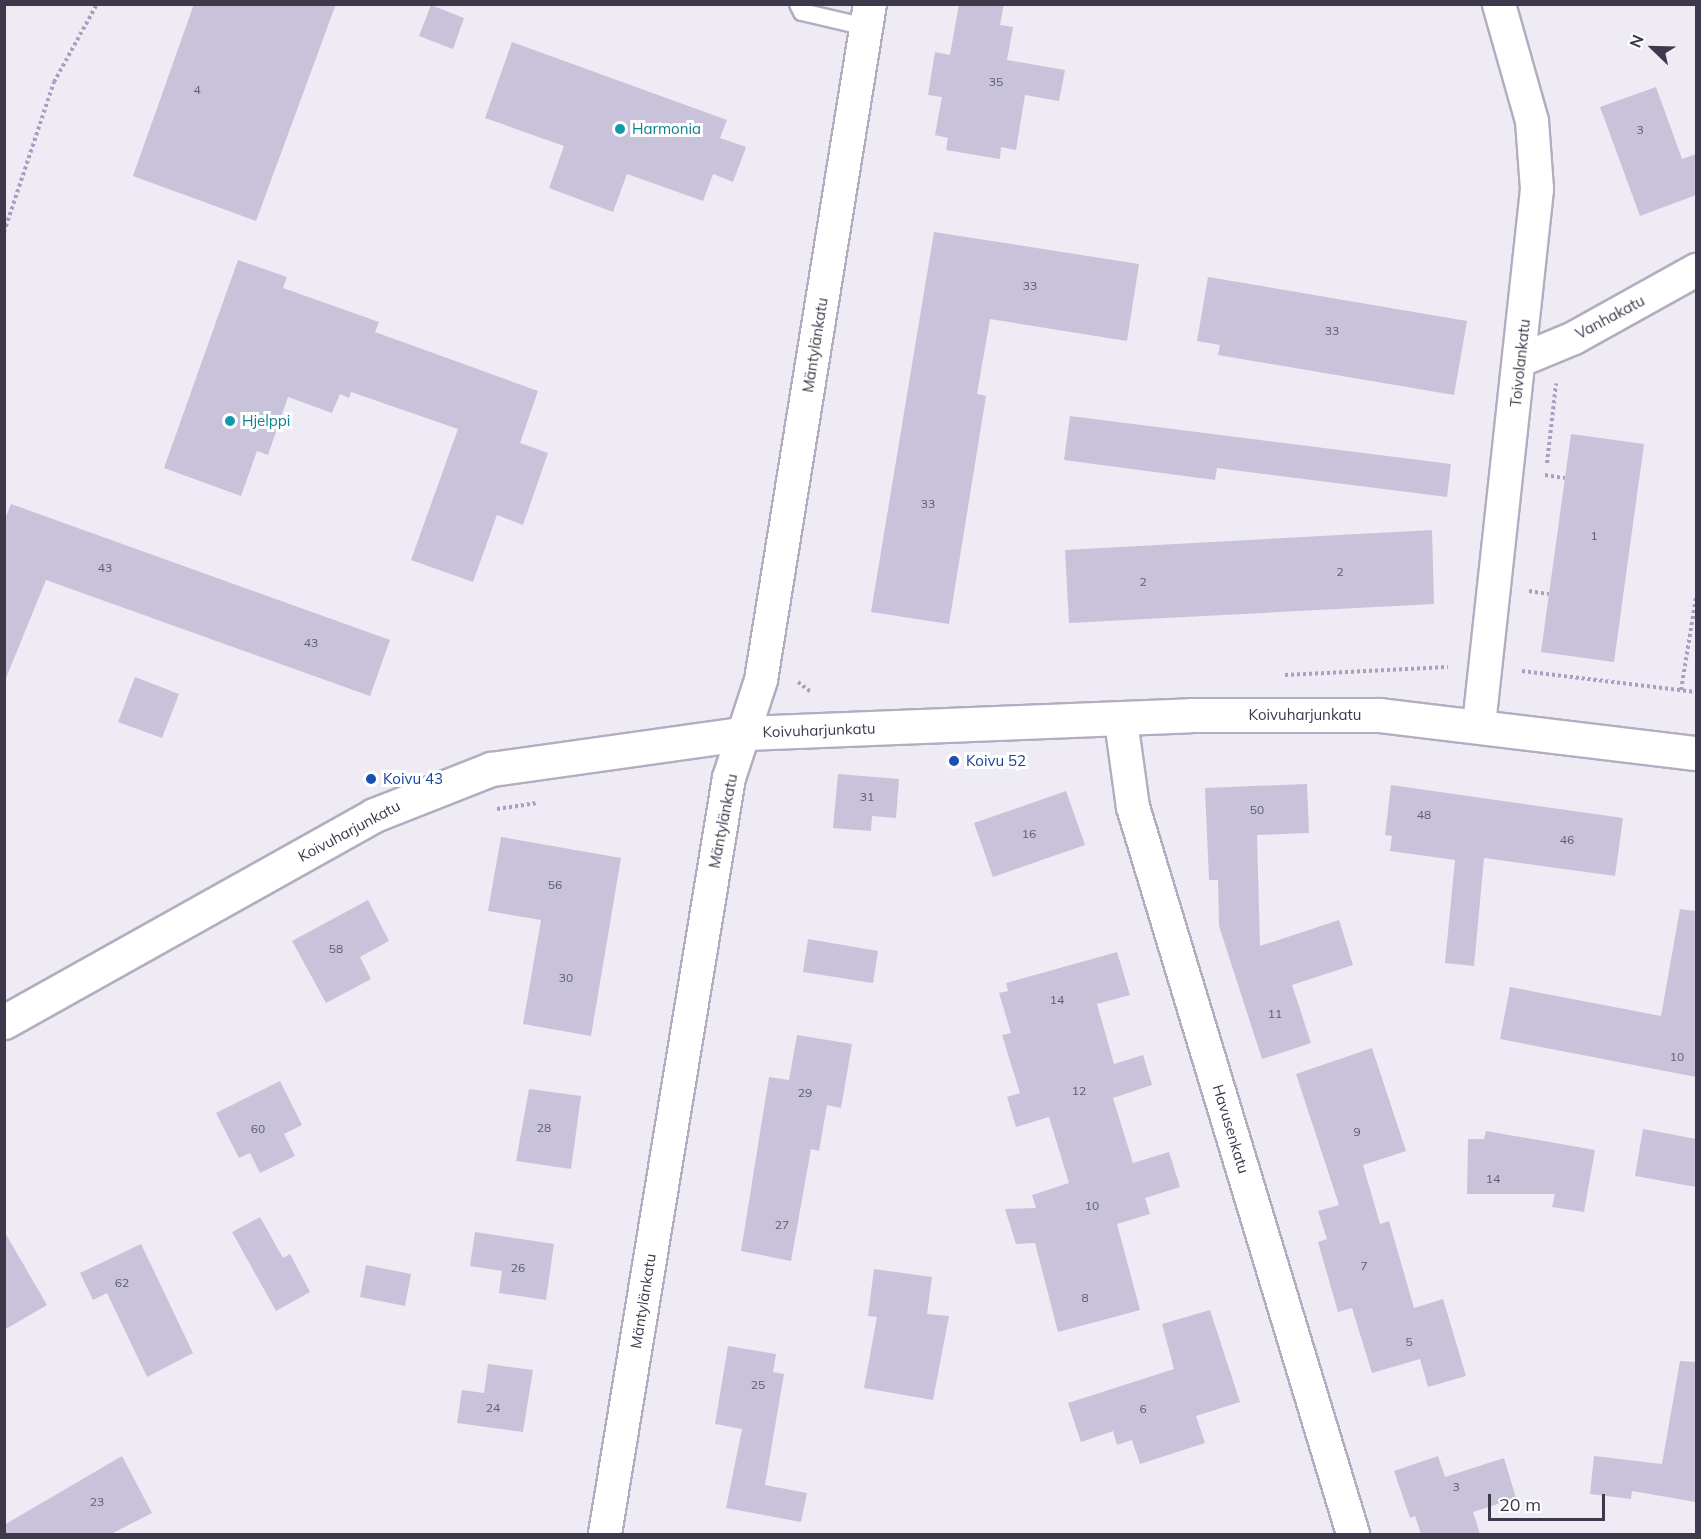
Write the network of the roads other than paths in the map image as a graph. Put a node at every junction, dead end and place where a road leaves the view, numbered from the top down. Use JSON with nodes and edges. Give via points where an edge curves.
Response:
{"nodes":[{"id":1,"x":798,"y":4,"type":"edge"},
{"id":2,"x":1499,"y":4,"type":"edge"},
{"id":3,"x":868,"y":16,"type":"edge"},
{"id":4,"x":1696,"y":270,"type":"edge"},
{"id":5,"x":1521,"y":360,"type":"junction"},
{"id":6,"x":1121,"y":721,"type":"junction"},
{"id":7,"x":1479,"y":725,"type":"junction"},
{"id":8,"x":746,"y":733,"type":"junction"},
{"id":9,"x":1696,"y":753,"type":"edge"},
{"id":10,"x":4,"y":1022,"type":"edge"},
{"id":11,"x":605,"y":1534,"type":"edge"},
{"id":12,"x":1353,"y":1534,"type":"edge"}],
"edges":[{"from":1,"to":3,"type":"lane","via":[[802,12]]},
{"from":2,"to":5,"type":"street","name":"Toivolankatu","via":[[1536,151]]},
{"from":3,"to":8,"type":"street","name":"Mäntylänkatu","via":[[762,680]]},
{"from":4,"to":5,"type":"street","name":"Vanhakatu","via":[[1574,338]]},
{"from":5,"to":7,"type":"street","name":"Toivolankatu"},
{"from":6,"to":7,"type":"street","name":"Koivuharjunkatu","via":[[1191,715],[1380,715]]},
{"from":6,"to":8,"type":"street","name":"Koivuharjunkatu"},
{"from":6,"to":12,"type":"street","name":"Havusenkatu","via":[[1133,807]]},
{"from":7,"to":9,"type":"street","name":"Koivuharjunkatu"},
{"from":8,"to":10,"type":"street","name":"Koivuharjunkatu","via":[[491,769],[421,794]]},
{"from":8,"to":11,"type":"street","name":"Mäntylänkatu","via":[[729,778]]}]}
